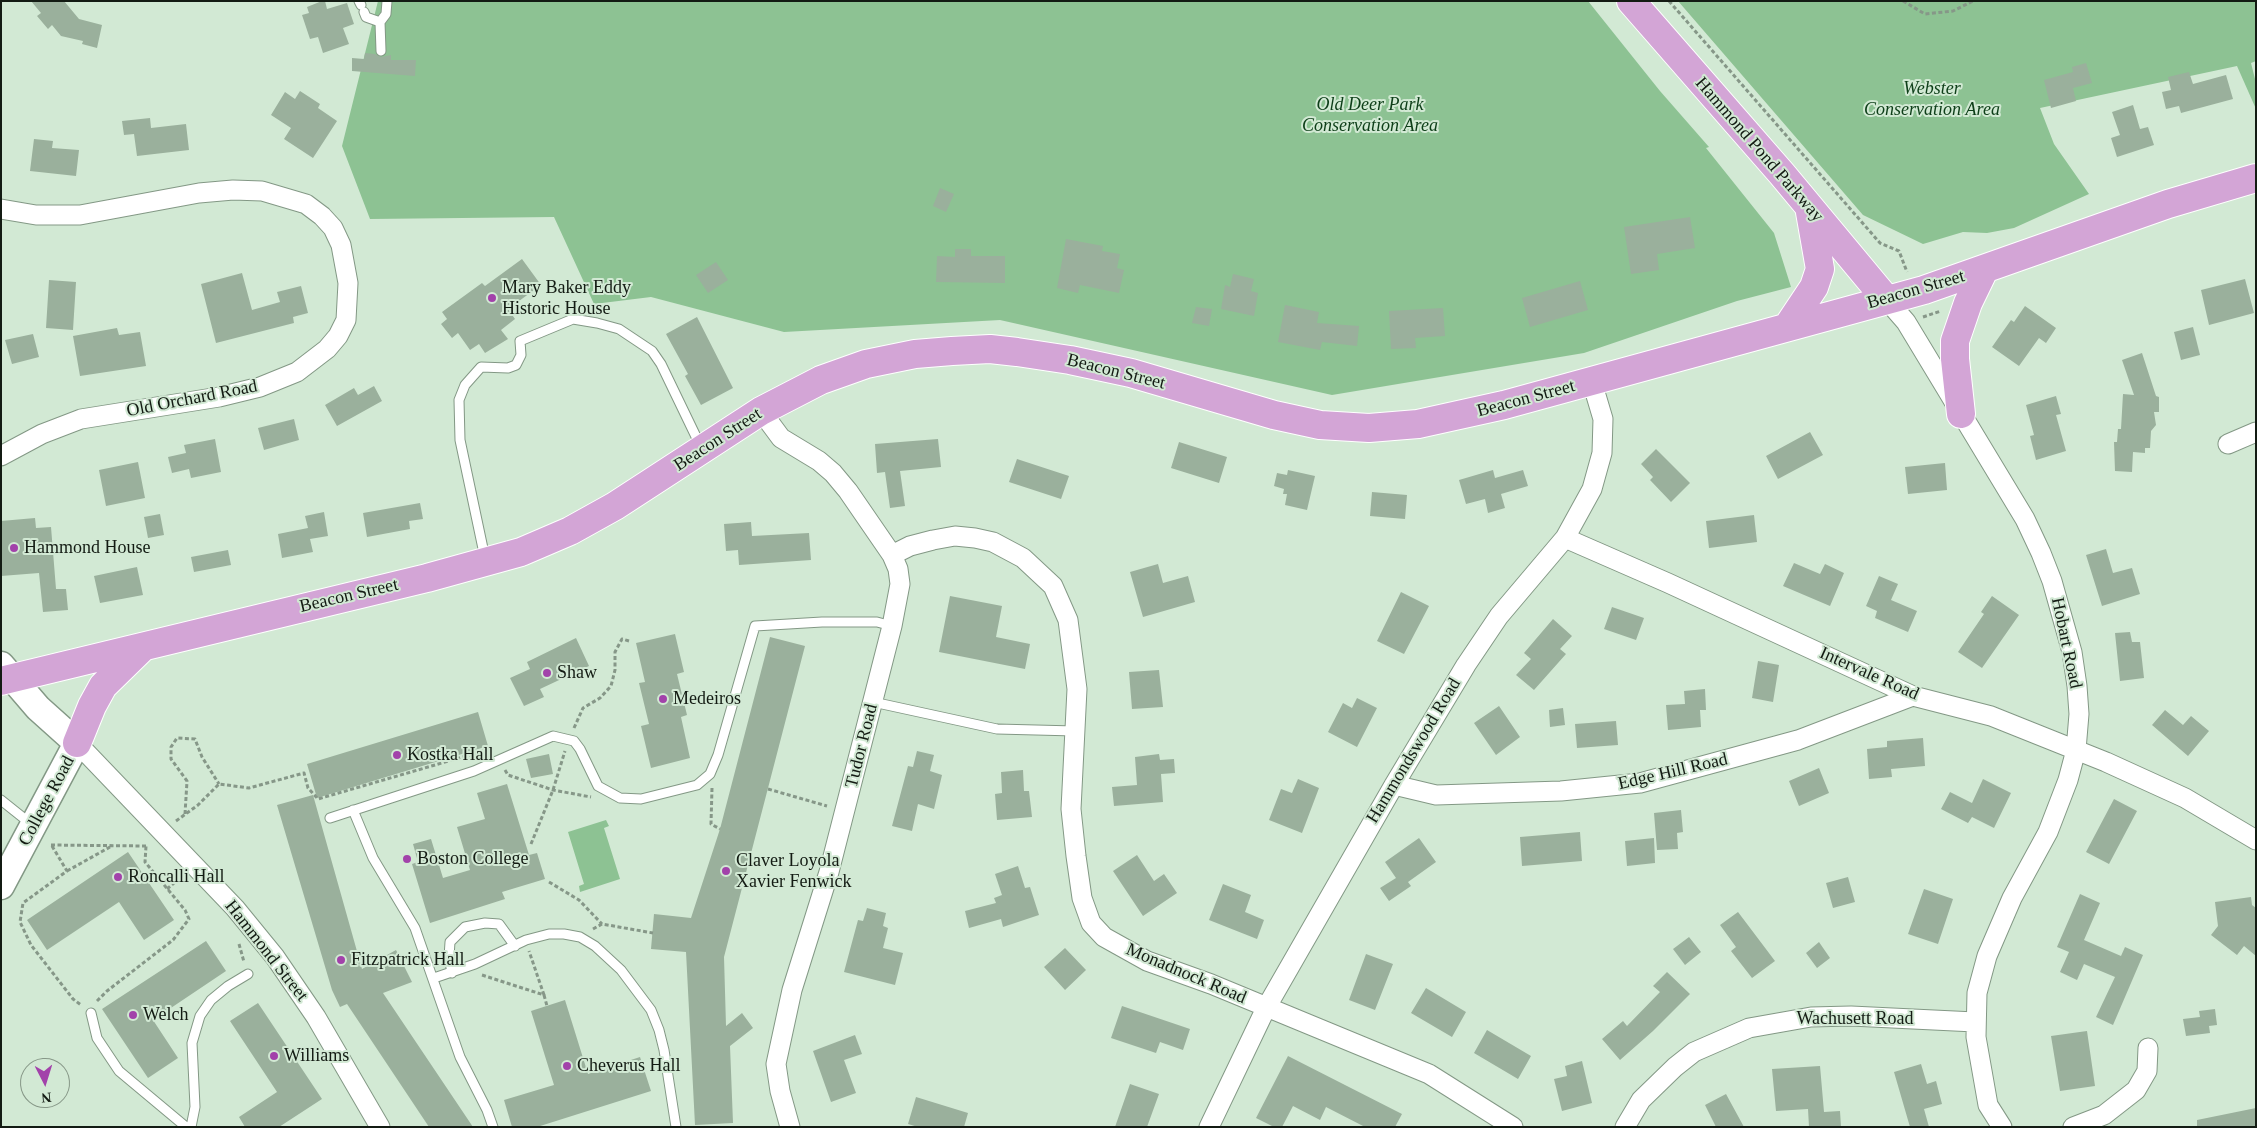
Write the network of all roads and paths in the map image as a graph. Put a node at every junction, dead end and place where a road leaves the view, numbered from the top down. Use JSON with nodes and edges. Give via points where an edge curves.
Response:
{"nodes":[{"id":1,"x":387,"y":1,"type":"edge"},
{"id":2,"x":1631,"y":1,"type":"edge"},
{"id":3,"x":1669,"y":1,"type":"edge"},
{"id":4,"x":1903,"y":1,"type":"edge"},
{"id":5,"x":1973,"y":1,"type":"edge"},
{"id":6,"x":361,"y":6,"type":"edge"},
{"id":7,"x":380,"y":22,"type":"junction"},
{"id":8,"x":381,"y":51,"type":"dead end"},
{"id":9,"x":2256,"y":178,"type":"edge"},
{"id":10,"x":1810,"y":208,"type":"junction"},
{"id":11,"x":1,"y":209,"type":"edge"},
{"id":12,"x":1905,"y":268,"type":"dead end"},
{"id":13,"x":1984,"y":270,"type":"junction"},
{"id":14,"x":1886,"y":299,"type":"junction"},
{"id":15,"x":1949,"y":308,"type":"dead end"},
{"id":16,"x":1919,"y":318,"type":"dead end"},
{"id":17,"x":1788,"y":326,"type":"junction"},
{"id":18,"x":1592,"y":382,"type":"junction"},
{"id":19,"x":761,"y":411,"type":"junction"},
{"id":20,"x":1961,"y":414,"type":"junction"},
{"id":21,"x":2256,"y":432,"type":"edge"},
{"id":22,"x":2228,"y":444,"type":"dead end"},
{"id":23,"x":702,"y":449,"type":"junction"},
{"id":24,"x":1,"y":456,"type":"edge"},
{"id":25,"x":1565,"y":538,"type":"junction"},
{"id":26,"x":892,"y":555,"type":"junction"},
{"id":27,"x":486,"y":563,"type":"junction"},
{"id":28,"x":892,"y":626,"type":"junction"},
{"id":29,"x":629,"y":642,"type":"dead end"},
{"id":30,"x":145,"y":646,"type":"junction"},
{"id":31,"x":5,"y":675,"type":"edge"},
{"id":32,"x":1913,"y":696,"type":"junction"},
{"id":33,"x":873,"y":702,"type":"junction"},
{"id":34,"x":1075,"y":731,"type":"junction"},
{"id":35,"x":570,"y":740,"type":"junction"},
{"id":36,"x":77,"y":743,"type":"junction"},
{"id":37,"x":2076,"y":750,"type":"junction"},
{"id":38,"x":500,"y":760,"type":"junction"},
{"id":39,"x":219,"y":784,"type":"junction"},
{"id":40,"x":1394,"y":785,"type":"junction"},
{"id":41,"x":712,"y":787,"type":"dead end"},
{"id":42,"x":768,"y":789,"type":"dead end"},
{"id":43,"x":553,"y":790,"type":"junction"},
{"id":44,"x":599,"y":798,"type":"dead end"},
{"id":45,"x":1,"y":800,"type":"edge"},
{"id":46,"x":833,"y":807,"type":"dead end"},
{"id":47,"x":353,"y":810,"type":"junction"},
{"id":48,"x":185,"y":815,"type":"junction"},
{"id":49,"x":330,"y":818,"type":"dead end"},
{"id":50,"x":172,"y":824,"type":"dead end"},
{"id":51,"x":720,"y":829,"type":"dead end"},
{"id":52,"x":45,"y":840,"type":"junction"},
{"id":53,"x":2256,"y":840,"type":"edge"},
{"id":54,"x":150,"y":842,"type":"dead end"},
{"id":55,"x":531,"y":844,"type":"dead end"},
{"id":56,"x":111,"y":846,"type":"junction"},
{"id":57,"x":146,"y":846,"type":"junction"},
{"id":58,"x":67,"y":871,"type":"junction"},
{"id":59,"x":186,"y":873,"type":"dead end"},
{"id":60,"x":550,"y":882,"type":"dead end"},
{"id":61,"x":167,"y":889,"type":"junction"},
{"id":62,"x":15,"y":896,"type":"edge"},
{"id":63,"x":602,"y":924,"type":"junction"},
{"id":64,"x":588,"y":933,"type":"dead end"},
{"id":65,"x":653,"y":934,"type":"dead end"},
{"id":66,"x":238,"y":938,"type":"dead end"},
{"id":67,"x":515,"y":946,"type":"junction"},
{"id":68,"x":529,"y":949,"type":"dead end"},
{"id":69,"x":452,"y":973,"type":"junction"},
{"id":70,"x":248,"y":974,"type":"joint"},
{"id":71,"x":481,"y":974,"type":"dead end"},
{"id":72,"x":434,"y":978,"type":"junction"},
{"id":73,"x":544,"y":995,"type":"junction"},
{"id":74,"x":547,"y":1006,"type":"dead end"},
{"id":75,"x":1266,"y":1008,"type":"junction"},
{"id":76,"x":91,"y":1013,"type":"junction"},
{"id":77,"x":1975,"y":1022,"type":"junction"},
{"id":78,"x":2148,"y":1048,"type":"dead end"},
{"id":79,"x":186,"y":1127,"type":"edge"},
{"id":80,"x":191,"y":1127,"type":"edge"},
{"id":81,"x":380,"y":1127,"type":"edge"},
{"id":82,"x":493,"y":1127,"type":"edge"},
{"id":83,"x":676,"y":1127,"type":"edge"},
{"id":84,"x":790,"y":1127,"type":"edge"},
{"id":85,"x":1209,"y":1127,"type":"edge"},
{"id":86,"x":1513,"y":1127,"type":"edge"},
{"id":87,"x":1625,"y":1127,"type":"edge"},
{"id":88,"x":2002,"y":1127,"type":"edge"},
{"id":89,"x":2073,"y":1127,"type":"edge"}],
"edges":[{"from":1,"to":7,"type":"lane","via":[[386,14]]},
{"from":2,"to":10,"type":"main road","name":"Hammond Pond Parkway"},
{"from":3,"to":12,"type":"path","name":"Hammond Pond Parkway","via":[[1880,242],[1899,250]]},
{"from":4,"to":5,"type":"path","via":[[1925,14],[1953,11]]},
{"from":6,"to":7,"type":"lane","via":[[366,17]]},
{"from":7,"to":8,"type":"lane"},
{"from":9,"to":13,"type":"main road","name":"Beacon Street","via":[[2161,206]]},
{"from":10,"to":14,"type":"main road","name":"Hammond Pond Parkway"},
{"from":10,"to":17,"type":"main road","via":[[1820,269],[1814,287]]},
{"from":11,"to":24,"type":"street","name":"Old Orchard Road","via":[[36,215],[80,215],[199,193],[262,191],[306,204],[322,216],[341,244],[348,282],[346,320],[338,336],[327,349],[297,372],[219,397],[81,419],[42,434]]},
{"from":13,"to":14,"type":"main road","name":"Beacon Street"},
{"from":13,"to":20,"type":"main road","via":[[1955,339]]},
{"from":14,"to":17,"type":"main road","name":"Beacon Street"},
{"from":14,"to":20,"type":"street","name":"Hobart Road","via":[[1906,322]]},
{"from":15,"to":16,"type":"path","name":"Beacon Street"},
{"from":17,"to":18,"type":"main road","name":"Beacon Street"},
{"from":18,"to":19,"type":"main road","name":"Beacon Street","via":[[1446,419],[1395,426],[1345,427],[1296,421],[1079,362],[990,349],[915,354],[866,364],[821,380]]},
{"from":18,"to":25,"type":"street","name":"Hammondswood Road","via":[[1603,418],[1602,453],[1592,489]]},
{"from":19,"to":23,"type":"main road","name":"Beacon Street"},
{"from":19,"to":26,"type":"street","name":"Tudor Road","via":[[782,438],[802,448],[833,473]]},
{"from":20,"to":37,"type":"street","name":"Hobart Road","via":[[2025,519],[2052,582],[2072,652],[2077,686]]},
{"from":21,"to":22,"type":"street"},
{"from":23,"to":27,"type":"main road","name":"Beacon Street","via":[[586,523],[536,546]]},
{"from":23,"to":27,"type":"lane","via":[[652,350],[618,329],[573,319],[520,341],[521,355],[516,365],[508,368],[481,367],[465,385],[460,400],[460,440]]},
{"from":25,"to":32,"type":"street","name":"Intervale Road"},
{"from":25,"to":40,"type":"street","name":"Hammondswood Road","via":[[1499,616]]},
{"from":26,"to":28,"type":"street","name":"Tudor Road","via":[[900,584]]},
{"from":26,"to":34,"type":"street","name":"Monadnock Road","via":[[933,540],[956,536],[975,538],[993,542],[1023,558],[1053,586],[1068,620],[1077,689]]},
{"from":27,"to":30,"type":"main road","name":"Beacon Street"},
{"from":28,"to":33,"type":"street","name":"Tudor Road"},
{"from":28,"to":35,"type":"lane","via":[[877,622],[755,626],[718,755],[710,774],[697,785],[641,799],[620,798],[598,786],[580,749]]},
{"from":29,"to":35,"type":"path","via":[[622,639],[615,652],[611,686],[600,698],[583,708]]},
{"from":30,"to":31,"type":"main road","name":"Beacon Street"},
{"from":30,"to":36,"type":"main road","via":[[103,686]]},
{"from":31,"to":36,"type":"street","name":"Hammond Street"},
{"from":32,"to":37,"type":"street","name":"Intervale Road","via":[[1991,716]]},
{"from":32,"to":40,"type":"street","name":"Edge Hill Road","via":[[1798,740],[1640,783],[1561,791],[1436,795]]},
{"from":33,"to":34,"type":"lane","via":[[997,729]]},
{"from":33,"to":84,"type":"street","name":"Tudor Road","via":[[829,872],[792,990],[776,1064]]},
{"from":34,"to":75,"type":"street","name":"Monadnock Road","via":[[1071,809],[1082,898],[1091,923],[1104,937],[1147,960]]},
{"from":35,"to":38,"type":"lane","via":[[553,736]]},
{"from":35,"to":43,"type":"path"},
{"from":36,"to":52,"type":"street","name":"College Road"},
{"from":36,"to":81,"type":"street","name":"Hammond Street","via":[[234,908],[275,957],[316,1017]]},
{"from":37,"to":53,"type":"street","name":"Intervale Road","via":[[2185,798]]},
{"from":37,"to":77,"type":"street","name":"Hobart Road","via":[[2060,806],[2012,898],[1987,956],[1977,993]]},
{"from":38,"to":39,"type":"path","via":[[493,748],[318,800],[308,788],[304,773],[249,788]]},
{"from":38,"to":43,"type":"path","via":[[508,775]]},
{"from":38,"to":47,"type":"lane"},
{"from":39,"to":48,"type":"path"},
{"from":39,"to":48,"type":"path","via":[[195,739],[177,738],[171,747],[171,759],[187,781]]},
{"from":40,"to":75,"type":"street","name":"Hammondswood Road"},
{"from":41,"to":51,"type":"path","via":[[710,824]]},
{"from":42,"to":46,"type":"path"},
{"from":43,"to":44,"type":"path"},
{"from":43,"to":55,"type":"path"},
{"from":45,"to":52,"type":"lane"},
{"from":47,"to":49,"type":"lane"},
{"from":47,"to":72,"type":"lane","via":[[373,858],[415,928]]},
{"from":48,"to":50,"type":"path"},
{"from":52,"to":56,"type":"path"},
{"from":52,"to":58,"type":"path"},
{"from":52,"to":62,"type":"street","name":"College Road"},
{"from":54,"to":57,"type":"path"},
{"from":56,"to":57,"type":"path"},
{"from":56,"to":58,"type":"path"},
{"from":57,"to":61,"type":"path","via":[[145,862]]},
{"from":58,"to":62,"type":"path"},
{"from":59,"to":61,"type":"path"},
{"from":60,"to":63,"type":"path","via":[[579,900]]},
{"from":61,"to":76,"type":"path","via":[[185,910],[189,919],[185,927],[107,991]]},
{"from":62,"to":76,"type":"path","via":[[27,939],[73,999]]},
{"from":63,"to":64,"type":"path"},
{"from":63,"to":65,"type":"path"},
{"from":66,"to":70,"type":"path"},
{"from":67,"to":69,"type":"lane"},
{"from":67,"to":69,"type":"lane","via":[[499,924],[478,923],[465,927],[450,942]]},
{"from":67,"to":83,"type":"lane","via":[[532,938],[564,934],[580,937],[621,970],[646,1003],[660,1030]]},
{"from":68,"to":73,"type":"path"},
{"from":69,"to":72,"type":"lane"},
{"from":70,"to":80,"type":"lane","via":[[228,986],[200,1016],[192,1043],[195,1107]]},
{"from":71,"to":73,"type":"path"},
{"from":72,"to":82,"type":"lane","via":[[460,1057]]},
{"from":73,"to":74,"type":"path"},
{"from":75,"to":85,"type":"street","name":"Hammondswood Road"},
{"from":75,"to":86,"type":"street","name":"Monadnock Road","via":[[1429,1074]]},
{"from":76,"to":79,"type":"lane","via":[[97,1038],[119,1071]]},
{"from":77,"to":87,"type":"street","name":"Wachusett Road","via":[[1811,1017],[1748,1028],[1694,1052],[1675,1067],[1641,1100]]},
{"from":77,"to":88,"type":"street","name":"Hobart Road","via":[[1988,1105]]},
{"from":78,"to":89,"type":"street","via":[[2146,1071],[2136,1090],[2104,1115]]}]}
